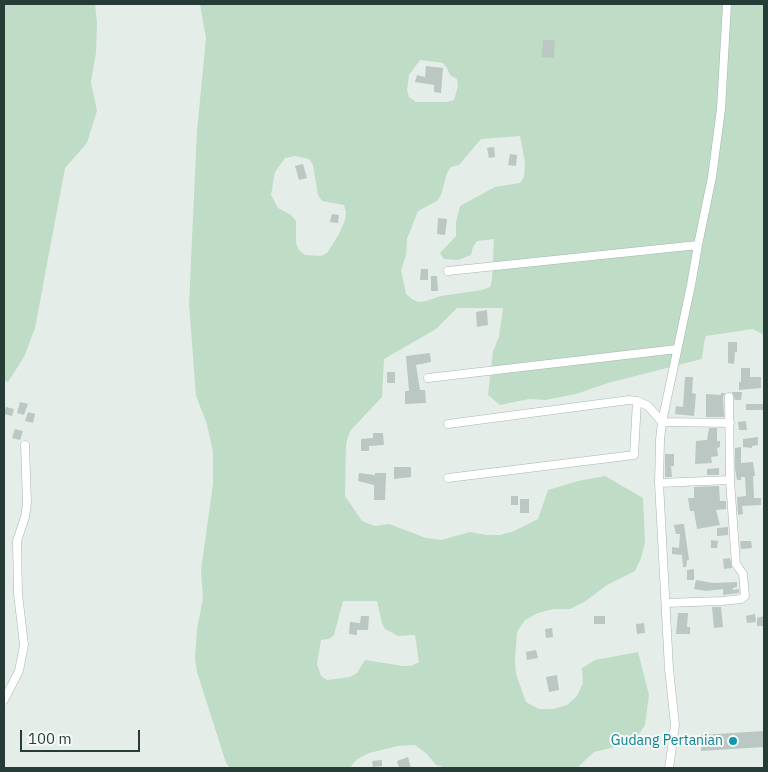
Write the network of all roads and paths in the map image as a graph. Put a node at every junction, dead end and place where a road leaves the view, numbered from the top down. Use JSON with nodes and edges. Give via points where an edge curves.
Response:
{"nodes":[{"id":1,"x":727,"y":4,"type":"edge"},
{"id":2,"x":698,"y":244,"type":"junction"},
{"id":3,"x":448,"y":271,"type":"dead end"},
{"id":4,"x":677,"y":349,"type":"junction"},
{"id":5,"x":428,"y":378,"type":"dead end"},
{"id":6,"x":729,"y":397,"type":"dead end"},
{"id":7,"x":637,"y":401,"type":"junction"},
{"id":8,"x":662,"y":422,"type":"junction"},
{"id":9,"x":730,"y":422,"type":"junction"},
{"id":10,"x":448,"y":424,"type":"dead end"},
{"id":11,"x":25,"y":445,"type":"dead end"},
{"id":12,"x":448,"y":478,"type":"dead end"},
{"id":13,"x":730,"y":480,"type":"junction"},
{"id":14,"x":659,"y":483,"type":"junction"},
{"id":15,"x":666,"y":603,"type":"junction"},
{"id":16,"x":4,"y":700,"type":"edge"},
{"id":17,"x":669,"y":768,"type":"edge"}],
"edges":[{"from":1,"to":2,"type":"street","via":[[718,129]]},
{"from":2,"to":3,"type":"street"},
{"from":2,"to":4,"type":"street"},
{"from":4,"to":5,"type":"street"},
{"from":4,"to":8,"type":"street"},
{"from":6,"to":9,"type":"street"},
{"from":7,"to":8,"type":"street","via":[[648,406]]},
{"from":7,"to":10,"type":"street"},
{"from":7,"to":12,"type":"street","via":[[634,455]]},
{"from":8,"to":9,"type":"street"},
{"from":8,"to":14,"type":"street"},
{"from":9,"to":13,"type":"street"},
{"from":11,"to":16,"type":"street","via":[[26,517],[17,541],[18,594],[24,645],[19,671]]},
{"from":13,"to":14,"type":"street"},
{"from":13,"to":15,"type":"street","via":[[736,564],[743,574],[744,598]]},
{"from":14,"to":15,"type":"street"},
{"from":15,"to":17,"type":"street","via":[[675,725]]}]}
